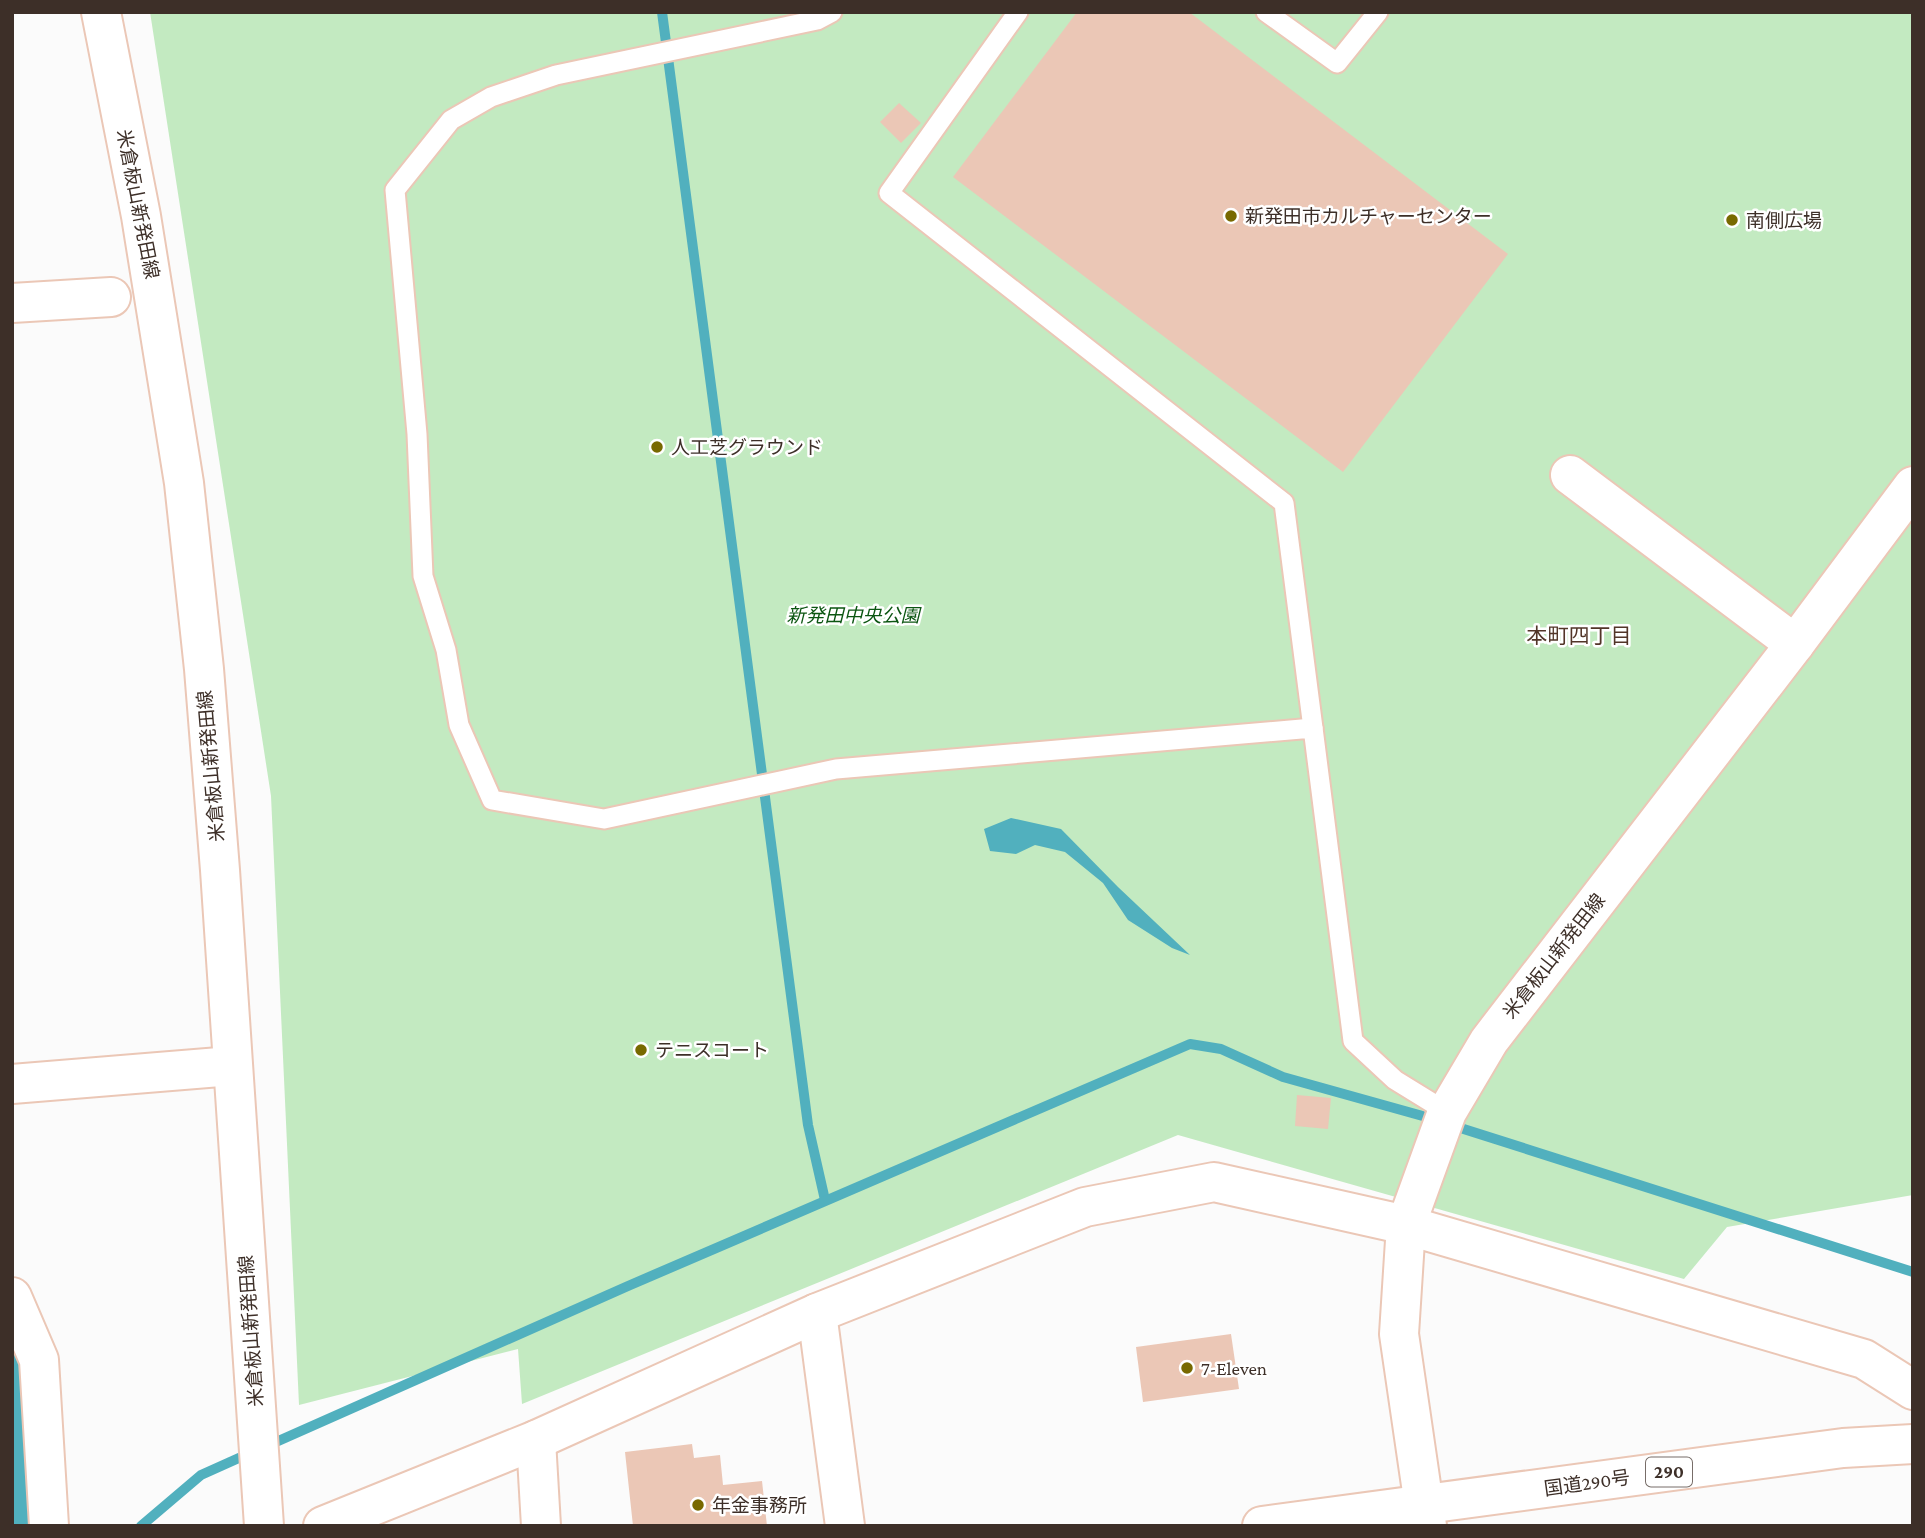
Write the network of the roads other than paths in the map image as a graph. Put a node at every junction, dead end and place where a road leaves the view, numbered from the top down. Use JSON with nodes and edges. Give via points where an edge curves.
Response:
{"nodes":[{"id":1,"x":101,"y":12,"type":"edge"},
{"id":2,"x":832,"y":12,"type":"edge"},
{"id":3,"x":1018,"y":12,"type":"edge"},
{"id":4,"x":1266,"y":12,"type":"edge"},
{"id":5,"x":1378,"y":12,"type":"edge"},
{"id":6,"x":111,"y":297,"type":"dead end"},
{"id":7,"x":12,"y":303,"type":"edge"},
{"id":8,"x":1570,"y":475,"type":"dead end"},
{"id":9,"x":1913,"y":486,"type":"edge"},
{"id":10,"x":1796,"y":644,"type":"junction"},
{"id":11,"x":1313,"y":728,"type":"junction"},
{"id":12,"x":232,"y":1066,"type":"junction"},
{"id":13,"x":12,"y":1084,"type":"edge"},
{"id":14,"x":1447,"y":1112,"type":"junction"},
{"id":15,"x":1406,"y":1225,"type":"junction"},
{"id":16,"x":12,"y":1297,"type":"edge"},
{"id":17,"x":817,"y":1313,"type":"junction"},
{"id":18,"x":1913,"y":1390,"type":"edge"},
{"id":19,"x":536,"y":1440,"type":"junction"},
{"id":20,"x":1913,"y":1444,"type":"edge"},
{"id":21,"x":1426,"y":1515,"type":"edge"},
{"id":22,"x":49,"y":1526,"type":"edge"},
{"id":23,"x":264,"y":1526,"type":"edge"},
{"id":24,"x":323,"y":1526,"type":"edge"},
{"id":25,"x":541,"y":1526,"type":"edge"},
{"id":26,"x":845,"y":1526,"type":"edge"},
{"id":27,"x":1262,"y":1526,"type":"edge"}],
"edges":[{"from":1,"to":12,"type":"main road","name":"米倉板山新発田線","via":[[161,326],[184,483],[204,669]]},
{"from":2,"to":11,"type":"lane","via":[[817,20],[556,75],[491,97],[451,120],[395,190],[417,434],[423,576],[446,650],[459,725],[492,800],[604,819],[836,769]]},
{"from":3,"to":11,"type":"lane","via":[[889,194],[1284,503]]},
{"from":4,"to":5,"type":"lane","via":[[1337,63]]},
{"from":6,"to":7,"type":"main road"},
{"from":8,"to":10,"type":"main road"},
{"from":9,"to":10,"type":"main road","name":"米倉板山新発田線"},
{"from":10,"to":14,"type":"main road","name":"米倉板山新発田線","via":[[1489,1041]]},
{"from":11,"to":14,"type":"lane","via":[[1353,1041],[1395,1080]]},
{"from":12,"to":13,"type":"main road"},
{"from":12,"to":23,"type":"main road","name":"米倉板山新発田線"},
{"from":14,"to":15,"type":"main road","name":"米倉板山新発田線"},
{"from":15,"to":17,"type":"main road","via":[[1214,1182],[1085,1207]]},
{"from":15,"to":18,"type":"main road","via":[[1864,1359]]},
{"from":15,"to":21,"type":"main road","name":"米倉板山新発田線","via":[[1399,1334]]},
{"from":16,"to":22,"type":"main road","via":[[39,1360]]},
{"from":17,"to":19,"type":"main road"},
{"from":17,"to":26,"type":"main road"},
{"from":19,"to":24,"type":"main road"},
{"from":19,"to":25,"type":"main road"},
{"from":20,"to":21,"type":"main road","name":"国道290号","number":"290","via":[[1843,1448]]},
{"from":21,"to":27,"type":"main road","name":"国道290号","number":"290"}]}
